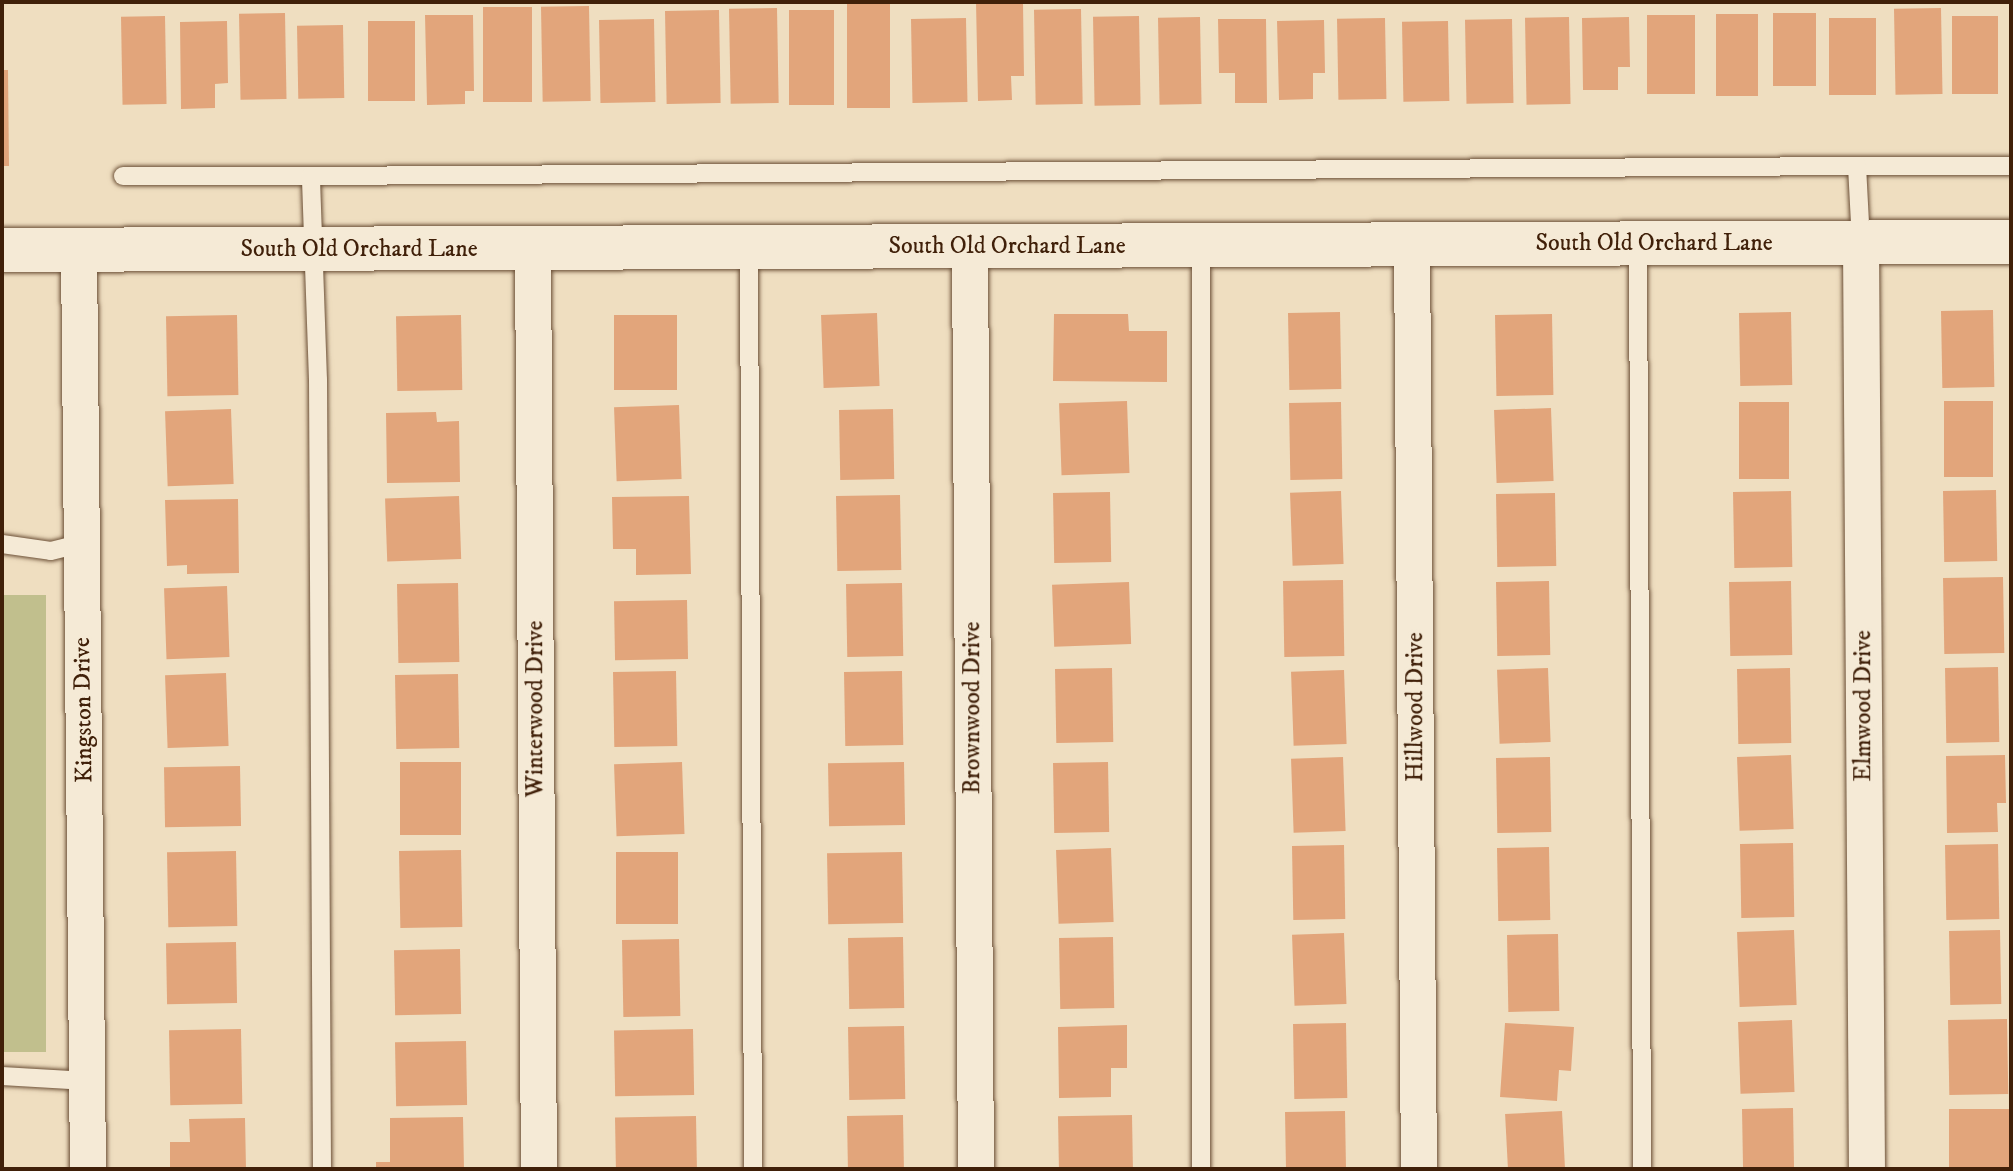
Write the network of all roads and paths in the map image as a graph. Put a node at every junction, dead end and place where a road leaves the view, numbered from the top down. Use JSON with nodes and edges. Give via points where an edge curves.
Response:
{"nodes":[{"id":1,"x":1857,"y":166,"type":"junction"},
{"id":2,"x":2011,"y":166,"type":"edge"},
{"id":3,"x":123,"y":176,"type":"dead end"},
{"id":4,"x":311,"y":176,"type":"junction"},
{"id":5,"x":2011,"y":242,"type":"edge"},
{"id":6,"x":1861,"y":243,"type":"junction"},
{"id":7,"x":1638,"y":244,"type":"junction"},
{"id":8,"x":1412,"y":245,"type":"junction"},
{"id":9,"x":1201,"y":246,"type":"junction"},
{"id":10,"x":970,"y":248,"type":"junction"},
{"id":11,"x":749,"y":249,"type":"junction"},
{"id":12,"x":2,"y":250,"type":"edge"},
{"id":13,"x":533,"y":250,"type":"junction"},
{"id":14,"x":79,"y":251,"type":"junction"},
{"id":15,"x":312,"y":251,"type":"junction"},
{"id":16,"x":82,"y":543,"type":"junction"},
{"id":17,"x":2,"y":544,"type":"edge"},
{"id":18,"x":2,"y":1076,"type":"edge"},
{"id":19,"x":87,"y":1081,"type":"junction"},
{"id":20,"x":88,"y":1169,"type":"edge"},
{"id":21,"x":322,"y":1169,"type":"edge"},
{"id":22,"x":539,"y":1169,"type":"edge"},
{"id":23,"x":753,"y":1169,"type":"edge"},
{"id":24,"x":976,"y":1169,"type":"edge"},
{"id":25,"x":1201,"y":1169,"type":"edge"},
{"id":26,"x":1419,"y":1169,"type":"edge"},
{"id":27,"x":1642,"y":1169,"type":"edge"},
{"id":28,"x":1867,"y":1169,"type":"edge"}],
"edges":[{"from":1,"to":2,"type":"lane"},
{"from":1,"to":4,"type":"lane"},
{"from":1,"to":6,"type":"lane"},
{"from":3,"to":4,"type":"lane"},
{"from":4,"to":15,"type":"lane"},
{"from":5,"to":6,"type":"street","name":"South Old Orchard Lane"},
{"from":6,"to":7,"type":"street","name":"South Old Orchard Lane"},
{"from":6,"to":28,"type":"street","name":"Elmwood Drive"},
{"from":7,"to":8,"type":"street","name":"South Old Orchard Lane"},
{"from":7,"to":27,"type":"lane"},
{"from":8,"to":9,"type":"street","name":"South Old Orchard Lane"},
{"from":8,"to":26,"type":"street","name":"Hillwood Drive"},
{"from":9,"to":10,"type":"street","name":"South Old Orchard Lane"},
{"from":9,"to":25,"type":"lane"},
{"from":10,"to":11,"type":"street","name":"South Old Orchard Lane"},
{"from":10,"to":24,"type":"street","name":"Brownwood Drive"},
{"from":11,"to":13,"type":"street","name":"South Old Orchard Lane"},
{"from":11,"to":23,"type":"lane"},
{"from":12,"to":14,"type":"street","name":"South Old Orchard Lane"},
{"from":13,"to":15,"type":"street","name":"South Old Orchard Lane"},
{"from":13,"to":22,"type":"street","name":"Winterwood Drive"},
{"from":14,"to":15,"type":"street","name":"South Old Orchard Lane"},
{"from":14,"to":16,"type":"street","name":"Kingston Drive"},
{"from":15,"to":21,"type":"lane","via":[[318,380]]},
{"from":16,"to":17,"type":"lane","via":[[51,551]]},
{"from":16,"to":19,"type":"street","name":"Kingston Drive"},
{"from":18,"to":19,"type":"lane"},
{"from":19,"to":20,"type":"street","name":"Kingston Drive"}]}
